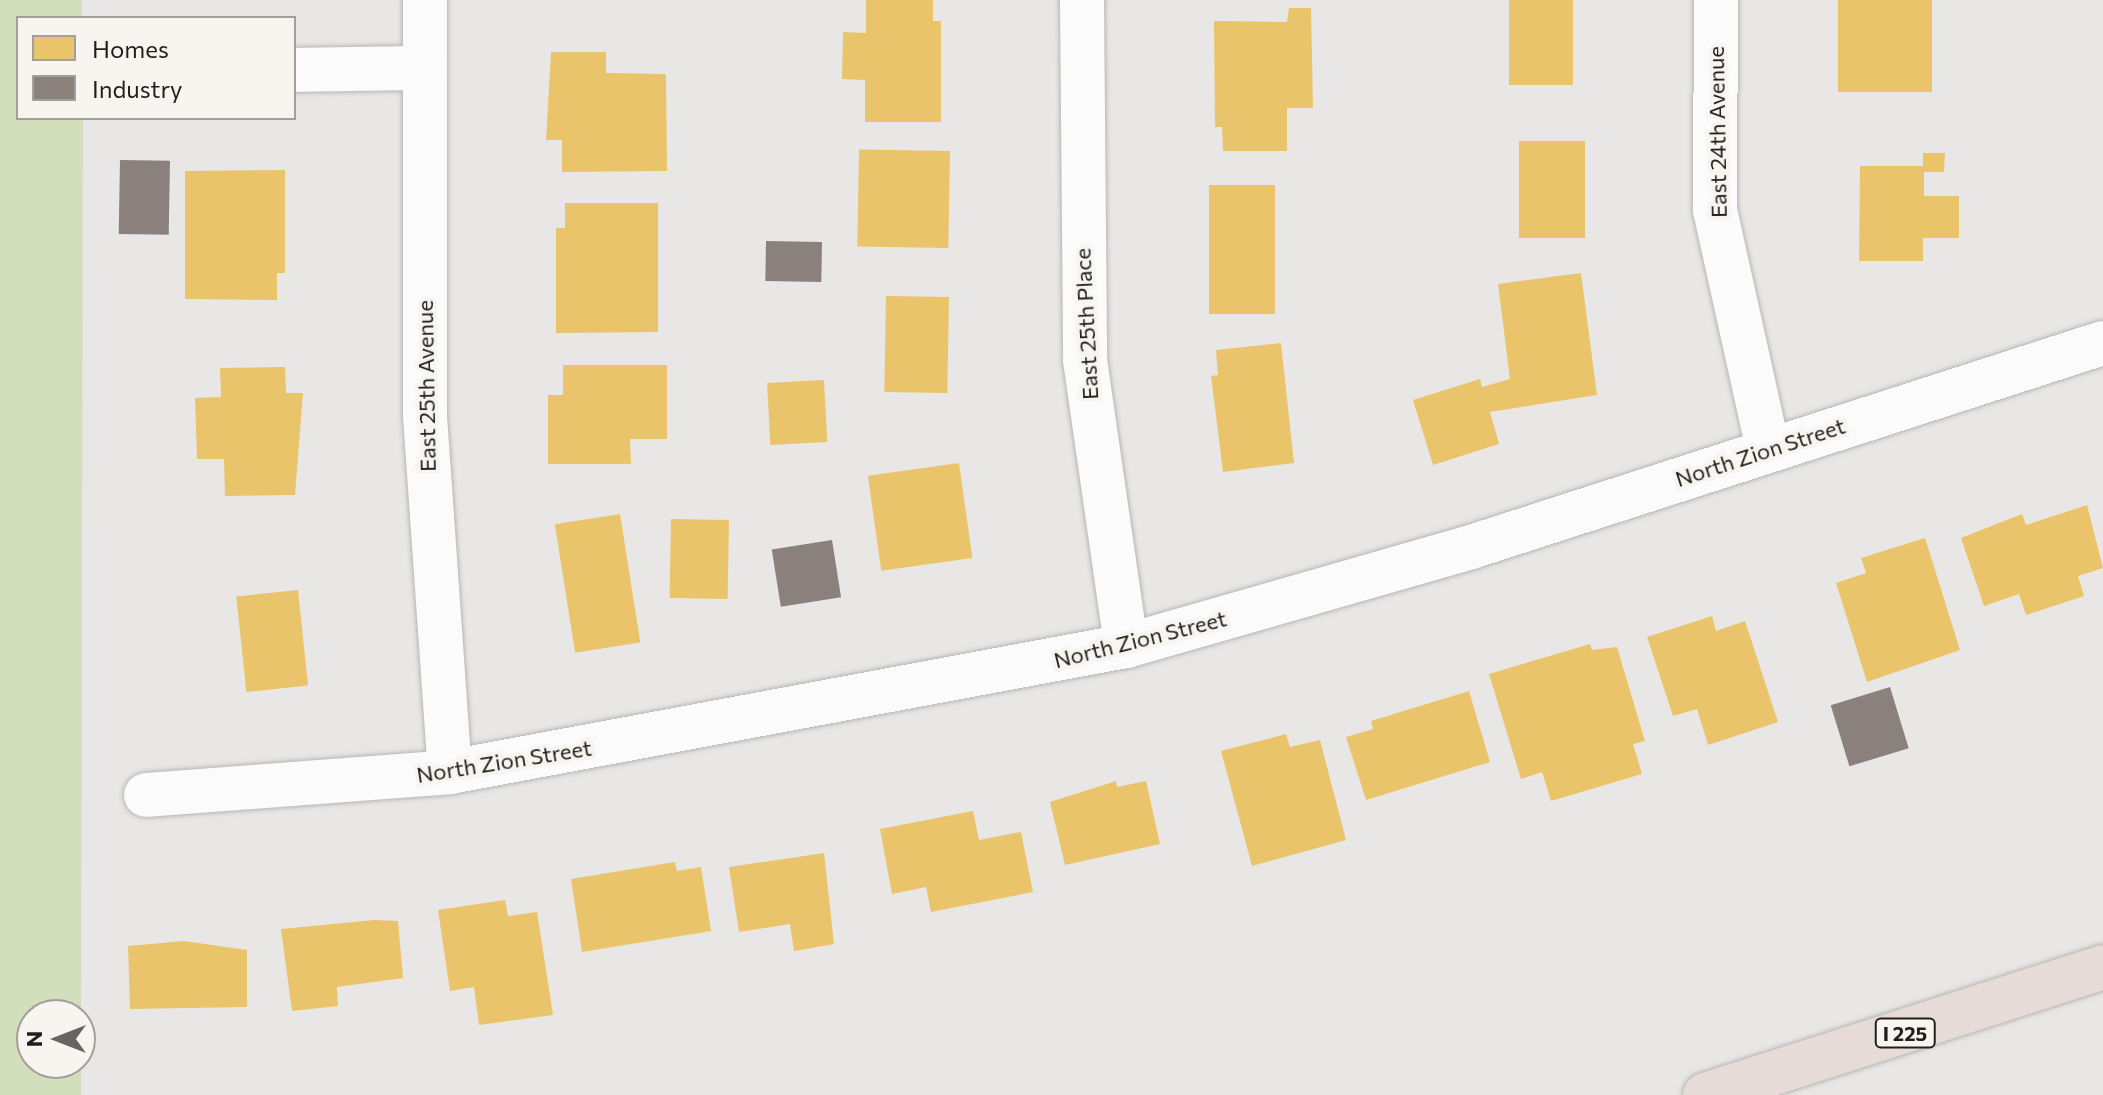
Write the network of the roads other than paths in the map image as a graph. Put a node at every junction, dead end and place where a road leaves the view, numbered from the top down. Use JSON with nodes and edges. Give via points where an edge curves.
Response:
{"nodes":[{"id":1,"x":425,"y":0,"type":"edge"},
{"id":2,"x":1082,"y":0,"type":"edge"},
{"id":3,"x":1716,"y":0,"type":"edge"},
{"id":4,"x":425,"y":68,"type":"junction"},
{"id":5,"x":296,"y":70,"type":"edge"},
{"id":6,"x":2103,"y":343,"type":"edge"},
{"id":7,"x":1768,"y":449,"type":"junction"},
{"id":8,"x":1126,"y":646,"type":"junction"},
{"id":9,"x":450,"y":772,"type":"junction"},
{"id":10,"x":146,"y":795,"type":"dead end"},
{"id":11,"x":2103,"y":967,"type":"edge"},
{"id":12,"x":1705,"y":1095,"type":"edge"}],
"edges":[{"from":1,"to":4,"type":"street","name":"East 25th Avenue"},
{"from":2,"to":8,"type":"street","name":"East 25th Place","via":[[1085,360]]},
{"from":3,"to":7,"type":"street","name":"East 24th Avenue","via":[[1715,210]]},
{"from":4,"to":5,"type":"street"},
{"from":4,"to":9,"type":"street","name":"East 25th Avenue","via":[[427,492]]},
{"from":6,"to":7,"type":"street","name":"North Zion Street"},
{"from":7,"to":8,"type":"street","name":"North Zion Street","via":[[1471,547]]},
{"from":8,"to":9,"type":"street","name":"North Zion Street"},
{"from":9,"to":10,"type":"street","name":"North Zion Street"},
{"from":11,"to":12,"type":"highway","number":"I 225"}]}
